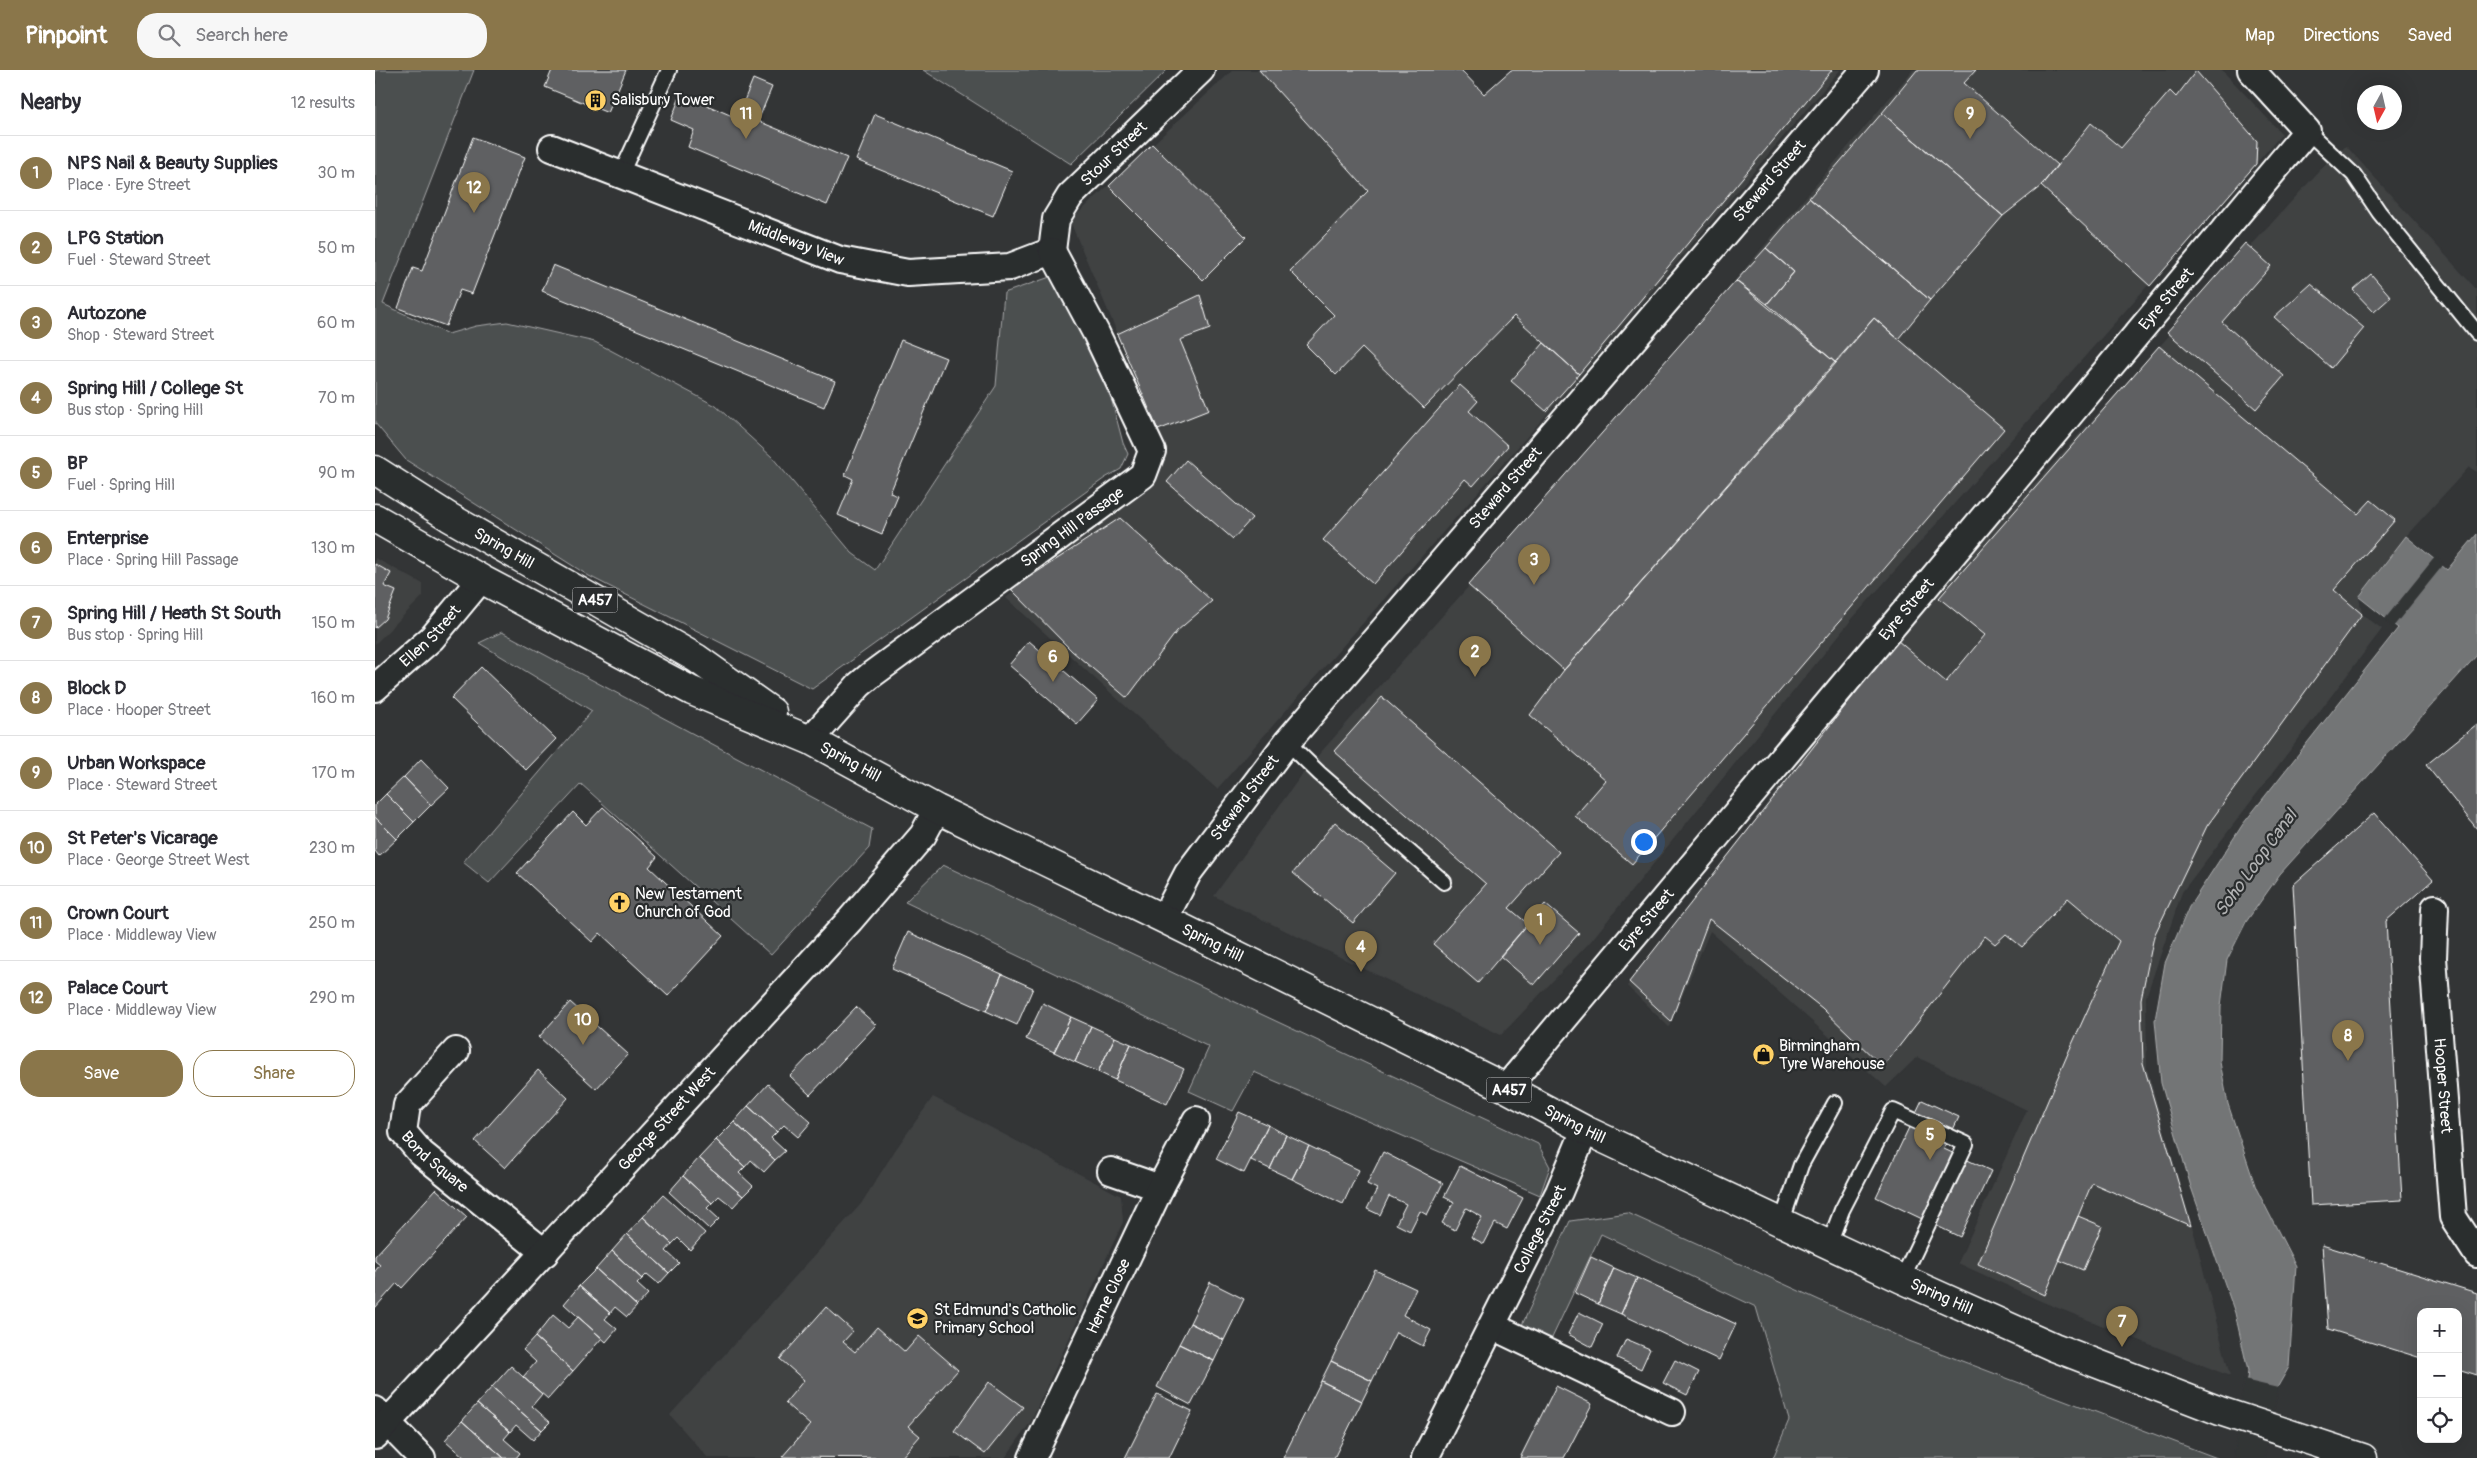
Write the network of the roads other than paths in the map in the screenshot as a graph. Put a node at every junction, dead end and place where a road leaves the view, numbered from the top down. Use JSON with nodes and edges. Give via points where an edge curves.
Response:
{"nodes":[{"id":1,"x":669,"y":70,"type":"edge"},
{"id":2,"x":1201,"y":70,"type":"edge"},
{"id":3,"x":1865,"y":70,"type":"edge"},
{"id":4,"x":2251,"y":70,"type":"edge"},
{"id":5,"x":2307,"y":131,"type":"junction"},
{"id":6,"x":553,"y":148,"type":"dead end"},
{"id":7,"x":621,"y":176,"type":"junction"},
{"id":8,"x":1052,"y":251,"type":"junction"},
{"id":9,"x":2477,"y":333,"type":"edge"},
{"id":10,"x":375,"y":470,"type":"edge"},
{"id":11,"x":375,"y":518,"type":"edge"},
{"id":12,"x":481,"y":579,"type":"junction"},
{"id":13,"x":375,"y":688,"type":"edge"},
{"id":14,"x":810,"y":740,"type":"junction"},
{"id":15,"x":1287,"y":742,"type":"junction"},
{"id":16,"x":937,"y":809,"type":"junction"},
{"id":17,"x":1444,"y":882,"type":"dead end"},
{"id":18,"x":2435,"y":908,"type":"dead end"},
{"id":19,"x":1164,"y":919,"type":"junction"},
{"id":20,"x":455,"y":1051,"type":"dead end"},
{"id":21,"x":1506,"y":1088,"type":"junction"},
{"id":22,"x":1835,"y":1103,"type":"dead end"},
{"id":23,"x":1196,"y":1120,"type":"dead end"},
{"id":24,"x":1585,"y":1130,"type":"junction"},
{"id":25,"x":1111,"y":1171,"type":"dead end"},
{"id":26,"x":1160,"y":1188,"type":"junction"},
{"id":27,"x":1782,"y":1222,"type":"junction"},
{"id":28,"x":1829,"y":1244,"type":"junction"},
{"id":29,"x":545,"y":1253,"type":"junction"},
{"id":30,"x":2477,"y":1254,"type":"edge"},
{"id":31,"x":1902,"y":1279,"type":"junction"},
{"id":32,"x":1492,"y":1326,"type":"junction"},
{"id":33,"x":1672,"y":1412,"type":"dead end"},
{"id":34,"x":379,"y":1423,"type":"edge"},
{"id":35,"x":422,"y":1458,"type":"edge"},
{"id":36,"x":1032,"y":1458,"type":"edge"},
{"id":37,"x":1425,"y":1458,"type":"edge"},
{"id":38,"x":2363,"y":1458,"type":"edge"}],
"edges":[{"from":1,"to":7,"type":"lane"},
{"from":2,"to":8,"type":"street","name":"Stour Street","via":[[1070,196],[1056,219]]},
{"from":3,"to":15,"type":"street","name":"Steward Street"},
{"from":4,"to":5,"type":"street"},
{"from":5,"to":9,"type":"lane","via":[[2354,174],[2379,212]]},
{"from":5,"to":21,"type":"street","name":"Eyre Street"},
{"from":6,"to":7,"type":"street","name":"Middleway View"},
{"from":7,"to":8,"type":"street","name":"Middleway View","via":[[840,260],[908,273],[1010,267]]},
{"from":8,"to":14,"type":"street","name":"Spring Hill Passage","via":[[1096,332],[1152,452],[1143,476],[871,675]]},
{"from":10,"to":14,"type":"main road","name":"Spring Hill","number":"A457","via":[[449,517],[696,658]]},
{"from":11,"to":12,"type":"main road","name":"Spring Hill","number":"A457"},
{"from":12,"to":13,"type":"street","name":"Ellen Street","via":[[432,638]]},
{"from":12,"to":14,"type":"main road","name":"Spring Hill","number":"A457","via":[[692,691]]},
{"from":14,"to":16,"type":"main road","name":"Spring Hill","number":"A457"},
{"from":15,"to":17,"type":"lane"},
{"from":15,"to":19,"type":"street","name":"Steward Street","via":[[1188,873]]},
{"from":16,"to":19,"type":"main road","name":"Spring Hill","number":"A457"},
{"from":16,"to":29,"type":"street","name":"George Street West","via":[[923,835],[850,920]]},
{"from":18,"to":30,"type":"street","name":"Hooper Street","via":[[2433,958],[2453,1217]]},
{"from":19,"to":21,"type":"main road","name":"Spring Hill","number":"A457"},
{"from":20,"to":29,"type":"street","name":"Bond Square","via":[[407,1105],[403,1132],[421,1153]]},
{"from":21,"to":24,"type":"main road","name":"Spring Hill","number":"A457"},
{"from":22,"to":27,"type":"lane","via":[[1801,1165]]},
{"from":23,"to":26,"type":"street","name":"Herne Close"},
{"from":24,"to":27,"type":"main road","name":"Spring Hill","number":"A457"},
{"from":24,"to":32,"type":"street","name":"College Street","via":[[1559,1192]]},
{"from":25,"to":26,"type":"street"},
{"from":26,"to":36,"type":"street","name":"Herne Close"},
{"from":27,"to":28,"type":"main road","name":"Spring Hill","number":"A457"},
{"from":28,"to":31,"type":"main road","name":"Spring Hill","number":"A457"},
{"from":28,"to":31,"type":"lane","via":[[1842,1210],[1893,1111],[1966,1144]]},
{"from":29,"to":34,"type":"street","name":"George Street West"},
{"from":31,"to":38,"type":"main road","name":"Spring Hill","number":"A457","via":[[2054,1347],[2220,1411]]},
{"from":32,"to":33,"type":"street"},
{"from":32,"to":37,"type":"street","name":"College Street"},
{"from":34,"to":35,"type":"street"}]}
